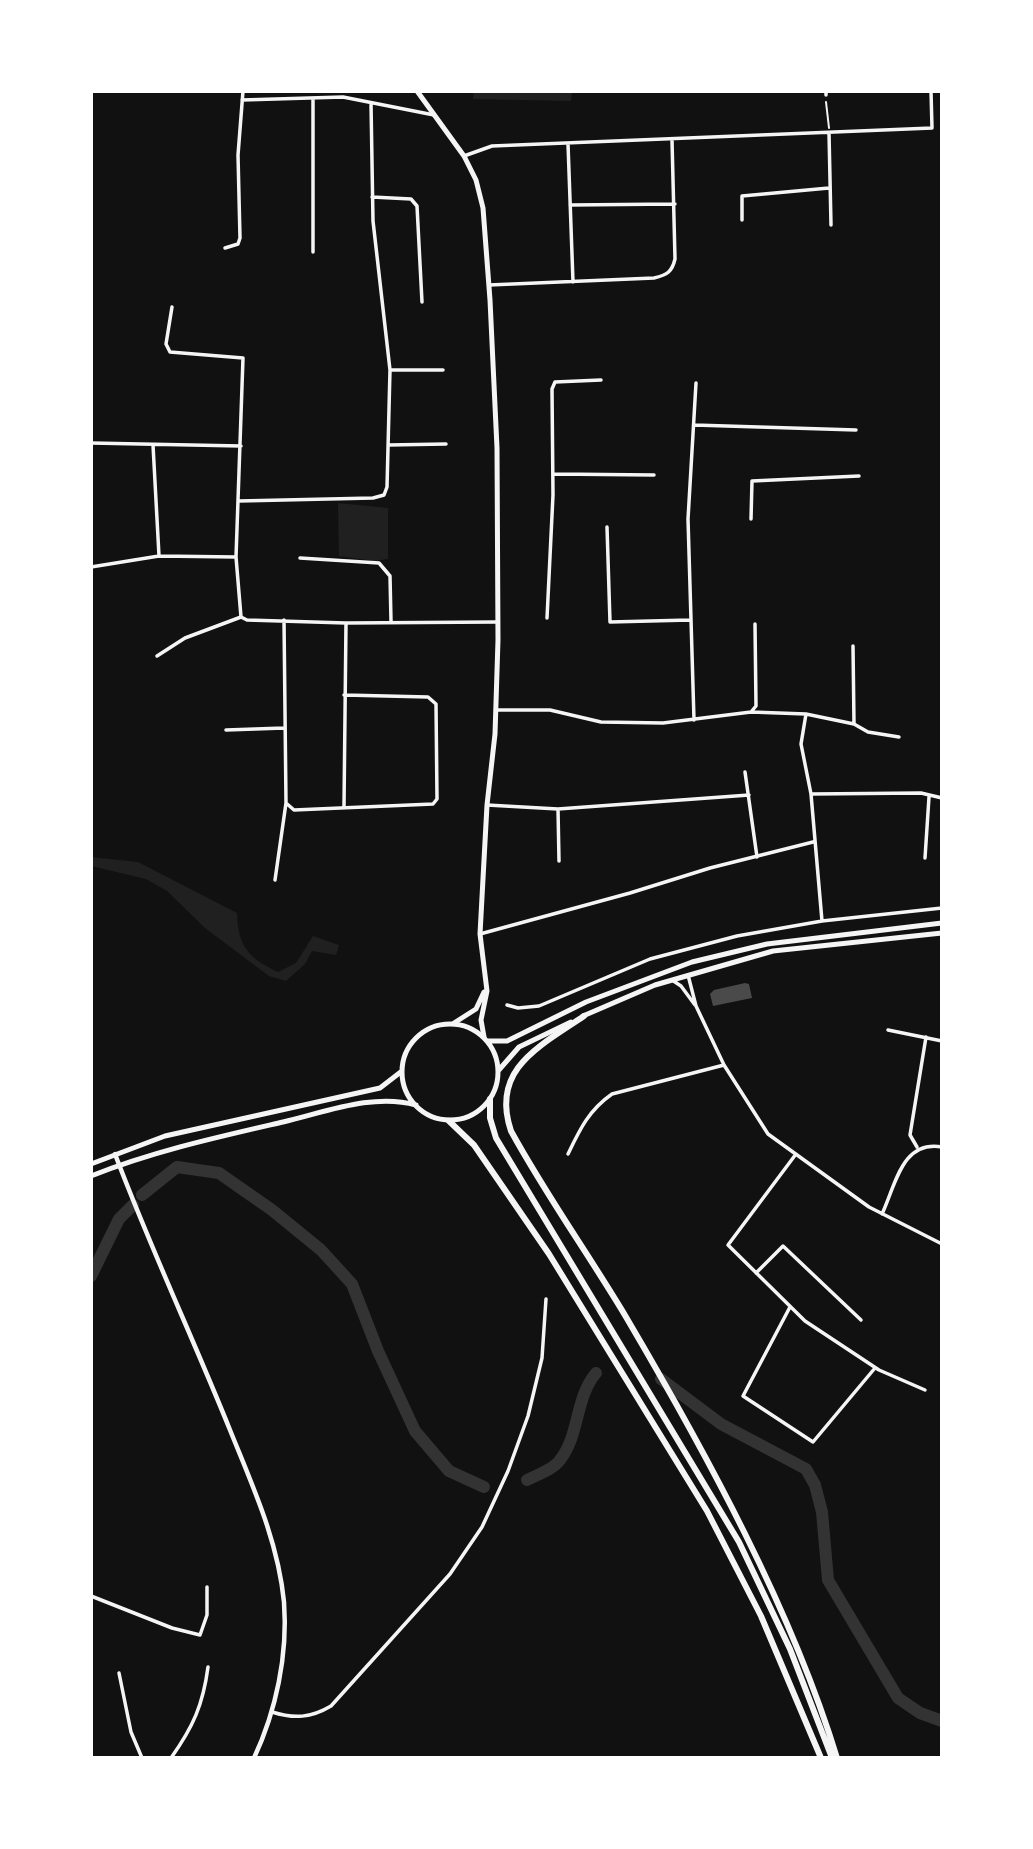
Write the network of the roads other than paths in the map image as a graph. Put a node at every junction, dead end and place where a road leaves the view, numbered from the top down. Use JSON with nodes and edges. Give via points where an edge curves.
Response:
{"nodes":[{"id":1,"x":243,"y":91,"type":"edge"},
{"id":2,"x":343,"y":91,"type":"edge"},
{"id":3,"x":417,"y":91,"type":"edge"},
{"id":4,"x":932,"y":91,"type":"edge"},
{"id":5,"x":343,"y":97,"type":"junction"},
{"id":6,"x":313,"y":99,"type":"junction"},
{"id":7,"x":242,"y":100,"type":"junction"},
{"id":8,"x":371,"y":103,"type":"junction"},
{"id":9,"x":434,"y":115,"type":"junction"},
{"id":10,"x":829,"y":132,"type":"junction"},
{"id":11,"x":671,"y":140,"type":"junction"},
{"id":12,"x":568,"y":144,"type":"junction"},
{"id":13,"x":464,"y":156,"type":"junction"},
{"id":14,"x":830,"y":188,"type":"junction"},
{"id":15,"x":372,"y":197,"type":"junction"},
{"id":16,"x":675,"y":204,"type":"junction"},
{"id":17,"x":570,"y":205,"type":"junction"},
{"id":18,"x":742,"y":220,"type":"dead end"},
{"id":19,"x":831,"y":225,"type":"dead end"},
{"id":20,"x":225,"y":248,"type":"dead end"},
{"id":21,"x":313,"y":252,"type":"dead end"},
{"id":22,"x":573,"y":282,"type":"junction"},
{"id":23,"x":489,"y":285,"type":"junction"},
{"id":24,"x":422,"y":302,"type":"dead end"},
{"id":25,"x":172,"y":307,"type":"dead end"},
{"id":26,"x":390,"y":370,"type":"junction"},
{"id":27,"x":443,"y":370,"type":"dead end"},
{"id":28,"x":601,"y":380,"type":"dead end"},
{"id":29,"x":696,"y":383,"type":"dead end"},
{"id":30,"x":694,"y":425,"type":"junction"},
{"id":31,"x":856,"y":430,"type":"dead end"},
{"id":32,"x":91,"y":443,"type":"edge"},
{"id":33,"x":153,"y":444,"type":"junction"},
{"id":34,"x":446,"y":444,"type":"dead end"},
{"id":35,"x":388,"y":445,"type":"junction"},
{"id":36,"x":241,"y":446,"type":"junction"},
{"id":37,"x":554,"y":474,"type":"junction"},
{"id":38,"x":654,"y":475,"type":"dead end"},
{"id":39,"x":859,"y":475,"type":"dead end"},
{"id":40,"x":239,"y":501,"type":"junction"},
{"id":41,"x":751,"y":519,"type":"dead end"},
{"id":42,"x":607,"y":527,"type":"dead end"},
{"id":43,"x":159,"y":556,"type":"junction"},
{"id":44,"x":236,"y":557,"type":"junction"},
{"id":45,"x":300,"y":558,"type":"dead end"},
{"id":46,"x":91,"y":567,"type":"edge"},
{"id":47,"x":241,"y":617,"type":"junction"},
{"id":48,"x":547,"y":618,"type":"dead end"},
{"id":49,"x":284,"y":620,"type":"junction"},
{"id":50,"x":690,"y":620,"type":"junction"},
{"id":51,"x":390,"y":621,"type":"junction"},
{"id":52,"x":497,"y":622,"type":"junction"},
{"id":53,"x":346,"y":623,"type":"junction"},
{"id":54,"x":755,"y":624,"type":"dead end"},
{"id":55,"x":853,"y":646,"type":"dead end"},
{"id":56,"x":157,"y":656,"type":"dead end"},
{"id":57,"x":344,"y":695,"type":"junction"},
{"id":58,"x":496,"y":710,"type":"junction"},
{"id":59,"x":751,"y":712,"type":"junction"},
{"id":60,"x":806,"y":714,"type":"junction"},
{"id":61,"x":694,"y":720,"type":"junction"},
{"id":62,"x":854,"y":724,"type":"junction"},
{"id":63,"x":284,"y":729,"type":"junction"},
{"id":64,"x":226,"y":730,"type":"dead end"},
{"id":65,"x":899,"y":737,"type":"dead end"},
{"id":66,"x":745,"y":772,"type":"dead end"},
{"id":67,"x":811,"y":794,"type":"junction"},
{"id":68,"x":749,"y":796,"type":"junction"},
{"id":69,"x":929,"y":797,"type":"junction"},
{"id":70,"x":942,"y":798,"type":"edge"},
{"id":71,"x":286,"y":803,"type":"junction"},
{"id":72,"x":487,"y":805,"type":"junction"},
{"id":73,"x":344,"y":806,"type":"junction"},
{"id":74,"x":558,"y":809,"type":"junction"},
{"id":75,"x":813,"y":842,"type":"junction"},
{"id":76,"x":757,"y":858,"type":"junction"},
{"id":77,"x":925,"y":858,"type":"dead end"},
{"id":78,"x":559,"y":861,"type":"dead end"},
{"id":79,"x":275,"y":880,"type":"dead end"},
{"id":80,"x":942,"y":908,"type":"edge"},
{"id":81,"x":822,"y":921,"type":"junction"},
{"id":82,"x":942,"y":923,"type":"edge"},
{"id":83,"x":942,"y":933,"type":"edge"},
{"id":84,"x":481,"y":934,"type":"junction"},
{"id":85,"x":687,"y":974,"type":"junction"},
{"id":86,"x":670,"y":980,"type":"junction"},
{"id":87,"x":487,"y":983,"type":"junction"},
{"id":88,"x":507,"y":1005,"type":"dead end"},
{"id":89,"x":696,"y":1006,"type":"junction"},
{"id":90,"x":584,"y":1016,"type":"junction"},
{"id":91,"x":454,"y":1023,"type":"junction"},
{"id":92,"x":888,"y":1030,"type":"dead end"},
{"id":93,"x":926,"y":1037,"type":"junction"},
{"id":94,"x":485,"y":1039,"type":"junction"},
{"id":95,"x":942,"y":1041,"type":"edge"},
{"id":96,"x":724,"y":1066,"type":"junction"},
{"id":97,"x":402,"y":1071,"type":"junction"},
{"id":98,"x":498,"y":1071,"type":"junction"},
{"id":99,"x":491,"y":1099,"type":"junction"},
{"id":100,"x":416,"y":1105,"type":"junction"},
{"id":101,"x":449,"y":1121,"type":"junction"},
{"id":102,"x":917,"y":1147,"type":"junction"},
{"id":103,"x":942,"y":1147,"type":"edge"},
{"id":104,"x":116,"y":1154,"type":"junction"},
{"id":105,"x":568,"y":1154,"type":"dead end"},
{"id":106,"x":796,"y":1154,"type":"junction"},
{"id":107,"x":91,"y":1164,"type":"edge"},
{"id":108,"x":120,"y":1166,"type":"junction"},
{"id":109,"x":91,"y":1176,"type":"edge"},
{"id":110,"x":883,"y":1214,"type":"junction"},
{"id":111,"x":942,"y":1244,"type":"edge"},
{"id":112,"x":756,"y":1273,"type":"junction"},
{"id":113,"x":546,"y":1299,"type":"dead end"},
{"id":114,"x":790,"y":1307,"type":"junction"},
{"id":115,"x":861,"y":1320,"type":"dead end"},
{"id":116,"x":875,"y":1368,"type":"junction"},
{"id":117,"x":925,"y":1390,"type":"dead end"},
{"id":118,"x":208,"y":1587,"type":"dead end"},
{"id":119,"x":91,"y":1596,"type":"edge"},
{"id":120,"x":208,"y":1667,"type":"dead end"},
{"id":121,"x":119,"y":1673,"type":"dead end"},
{"id":122,"x":272,"y":1712,"type":"junction"},
{"id":123,"x":142,"y":1758,"type":"edge"},
{"id":124,"x":171,"y":1758,"type":"edge"},
{"id":125,"x":254,"y":1758,"type":"edge"},
{"id":126,"x":821,"y":1758,"type":"edge"},
{"id":127,"x":834,"y":1758,"type":"edge"}],
"edges":[{"from":1,"to":7,"type":"street"},
{"from":2,"to":5,"type":"street"},
{"from":3,"to":9,"type":"main road"},
{"from":4,"to":10,"type":"street","via":[[932,128]]},
{"from":5,"to":6,"type":"street"},
{"from":5,"to":8,"type":"street"},
{"from":6,"to":7,"type":"street"},
{"from":6,"to":21,"type":"street"},
{"from":7,"to":20,"type":"street","via":[[240,238],[238,244]]},
{"from":8,"to":9,"type":"street"},
{"from":8,"to":15,"type":"street"},
{"from":9,"to":13,"type":"main road"},
{"from":10,"to":11,"type":"street"},
{"from":10,"to":14,"type":"street"},
{"from":11,"to":12,"type":"street"},
{"from":11,"to":16,"type":"street"},
{"from":12,"to":13,"type":"street","via":[[492,146]]},
{"from":12,"to":17,"type":"street"},
{"from":13,"to":23,"type":"main road","via":[[483,208]]},
{"from":14,"to":18,"type":"street","via":[[742,196]]},
{"from":14,"to":19,"type":"street"},
{"from":15,"to":24,"type":"street","via":[[401,197],[417,206]]},
{"from":15,"to":26,"type":"street"},
{"from":16,"to":17,"type":"street"},
{"from":16,"to":22,"type":"street","via":[[673,269],[654,278]]},
{"from":17,"to":22,"type":"street"},
{"from":22,"to":23,"type":"street"},
{"from":23,"to":52,"type":"main road","via":[[497,448]]},
{"from":25,"to":36,"type":"street","via":[[166,344],[170,352],[243,358]]},
{"from":26,"to":27,"type":"street"},
{"from":26,"to":35,"type":"street"},
{"from":28,"to":37,"type":"street","via":[[555,382]]},
{"from":29,"to":30,"type":"street"},
{"from":30,"to":31,"type":"street"},
{"from":30,"to":50,"type":"street","via":[[688,519]]},
{"from":32,"to":33,"type":"street"},
{"from":33,"to":36,"type":"street"},
{"from":33,"to":43,"type":"street"},
{"from":34,"to":35,"type":"street"},
{"from":35,"to":40,"type":"street","via":[[384,495]]},
{"from":36,"to":40,"type":"street"},
{"from":37,"to":38,"type":"street"},
{"from":37,"to":48,"type":"street"},
{"from":39,"to":41,"type":"street","via":[[752,481]]},
{"from":40,"to":44,"type":"street"},
{"from":42,"to":50,"type":"street","via":[[610,622]]},
{"from":43,"to":44,"type":"street"},
{"from":43,"to":46,"type":"street"},
{"from":44,"to":47,"type":"street"},
{"from":45,"to":51,"type":"street","via":[[379,563],[387,568]]},
{"from":47,"to":49,"type":"street"},
{"from":47,"to":56,"type":"street","via":[[185,638]]},
{"from":49,"to":53,"type":"street"},
{"from":49,"to":63,"type":"street"},
{"from":50,"to":61,"type":"street"},
{"from":51,"to":52,"type":"street"},
{"from":51,"to":53,"type":"street"},
{"from":52,"to":58,"type":"main road"},
{"from":53,"to":57,"type":"street"},
{"from":54,"to":59,"type":"street","via":[[756,706]]},
{"from":55,"to":62,"type":"street"},
{"from":57,"to":73,"type":"street"},
{"from":57,"to":73,"type":"street","via":[[428,696],[436,704],[437,799],[433,804]]},
{"from":58,"to":61,"type":"street","via":[[550,710],[601,722]]},
{"from":58,"to":72,"type":"main road"},
{"from":59,"to":60,"type":"street"},
{"from":59,"to":61,"type":"street"},
{"from":60,"to":62,"type":"street"},
{"from":60,"to":67,"type":"street","via":[[801,744]]},
{"from":62,"to":65,"type":"street","via":[[868,732]]},
{"from":63,"to":64,"type":"street"},
{"from":63,"to":71,"type":"street"},
{"from":66,"to":68,"type":"street"},
{"from":67,"to":69,"type":"street","via":[[921,793]]},
{"from":67,"to":75,"type":"street"},
{"from":68,"to":74,"type":"street"},
{"from":68,"to":76,"type":"street"},
{"from":69,"to":70,"type":"street"},
{"from":69,"to":77,"type":"street"},
{"from":71,"to":73,"type":"street","via":[[294,810]]},
{"from":71,"to":79,"type":"street"},
{"from":72,"to":74,"type":"street"},
{"from":72,"to":84,"type":"main road"},
{"from":74,"to":78,"type":"street"},
{"from":75,"to":76,"type":"street"},
{"from":75,"to":81,"type":"street"},
{"from":76,"to":84,"type":"street"},
{"from":80,"to":81,"type":"street"},
{"from":81,"to":88,"type":"street","via":[[737,936],[650,959],[539,1006],[518,1009]]},
{"from":82,"to":94,"type":"main road","via":[[780,942],[692,962],[586,1002],[507,1041]]},
{"from":83,"to":85,"type":"main road","via":[[773,951]]},
{"from":84,"to":87,"type":"main road"},
{"from":85,"to":86,"type":"main road"},
{"from":85,"to":89,"type":"street"},
{"from":86,"to":89,"type":"street","via":[[681,986]]},
{"from":86,"to":90,"type":"main road"},
{"from":87,"to":91,"type":"main road","via":[[476,1009]]},
{"from":87,"to":94,"type":"main road","via":[[481,1020]]},
{"from":89,"to":96,"type":"street"},
{"from":90,"to":98,"type":"main road","via":[[519,1047]]},
{"from":90,"to":127,"type":"highway","via":[[527,1055],[514,1073],[506,1106],[511,1131],[627,1319],[705,1457],[761,1571],[822,1713]]},
{"from":91,"to":94,"type":"main road"},
{"from":91,"to":97,"type":"main road","via":[[422,1032],[411,1043]]},
{"from":92,"to":93,"type":"street"},
{"from":93,"to":95,"type":"street"},
{"from":93,"to":102,"type":"street","via":[[911,1135]]},
{"from":94,"to":98,"type":"main road","via":[[494,1051]]},
{"from":96,"to":105,"type":"street","via":[[612,1094],[584,1120]]},
{"from":96,"to":106,"type":"street","via":[[768,1134]]},
{"from":97,"to":100,"type":"main road","via":[[404,1086]]},
{"from":97,"to":104,"type":"main road","via":[[369,1092],[210,1125]]},
{"from":98,"to":99,"type":"main road"},
{"from":99,"to":101,"type":"main road","via":[[464,1119]]},
{"from":99,"to":127,"type":"highway","via":[[496,1138],[745,1554]]},
{"from":100,"to":101,"type":"main road","via":[[434,1118]]},
{"from":100,"to":108,"type":"main road","via":[[382,1100],[347,1107],[201,1140]]},
{"from":101,"to":126,"type":"highway","via":[[474,1145],[549,1254],[706,1511],[761,1616]]},
{"from":102,"to":103,"type":"street"},
{"from":102,"to":110,"type":"street","via":[[909,1154]]},
{"from":104,"to":107,"type":"main road"},
{"from":104,"to":108,"type":"street"},
{"from":106,"to":110,"type":"street"},
{"from":106,"to":112,"type":"street","via":[[728,1245]]},
{"from":108,"to":109,"type":"main road"},
{"from":108,"to":122,"type":"street","via":[[271,1534],[284,1606]]},
{"from":110,"to":111,"type":"street"},
{"from":112,"to":114,"type":"street"},
{"from":112,"to":115,"type":"street","via":[[783,1246]]},
{"from":113,"to":122,"type":"street","via":[[542,1358],[528,1416],[482,1527],[403,1631],[331,1706],[303,1717]]},
{"from":114,"to":116,"type":"street"},
{"from":114,"to":116,"type":"street","via":[[743,1396],[813,1442]]},
{"from":116,"to":117,"type":"street"},
{"from":118,"to":119,"type":"street","via":[[200,1635],[172,1629]]},
{"from":120,"to":124,"type":"street","via":[[198,1714]]},
{"from":121,"to":123,"type":"street","via":[[131,1732]]},
{"from":122,"to":125,"type":"street"}]}
